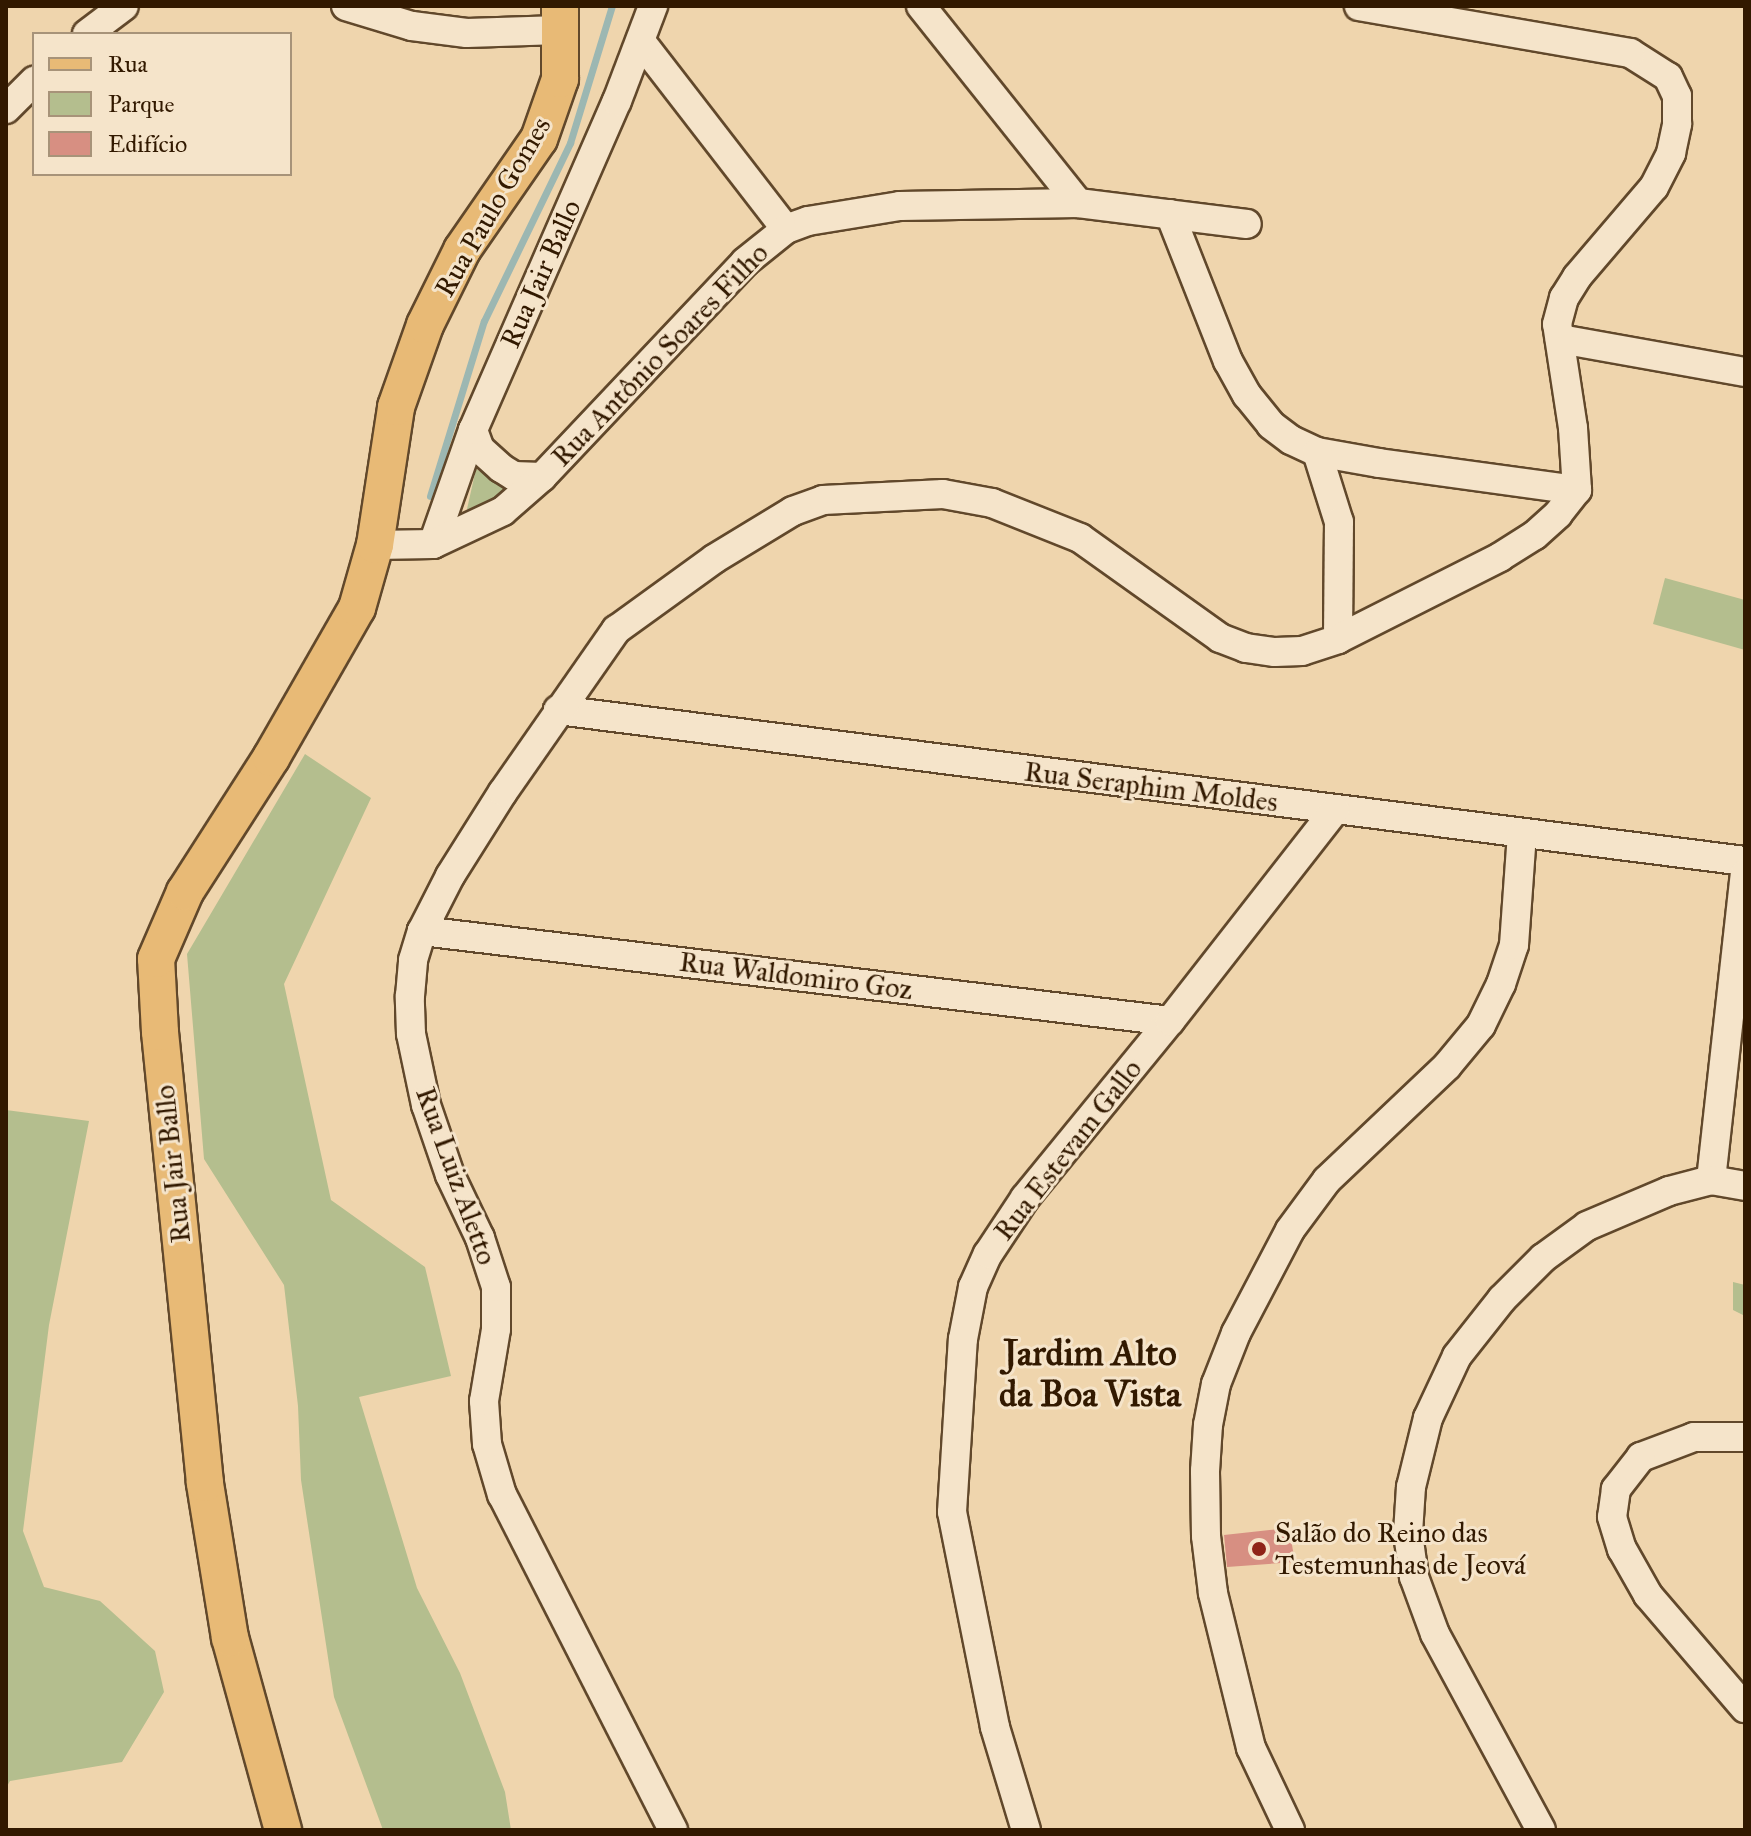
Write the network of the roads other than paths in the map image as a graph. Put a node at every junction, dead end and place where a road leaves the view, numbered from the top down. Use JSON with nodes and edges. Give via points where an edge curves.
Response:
{"nodes":[{"id":1,"x":124,"y":6,"type":"edge"},
{"id":2,"x":346,"y":6,"type":"edge"},
{"id":3,"x":653,"y":6,"type":"edge"},
{"id":4,"x":921,"y":6,"type":"edge"},
{"id":5,"x":1359,"y":6,"type":"edge"},
{"id":6,"x":560,"y":18,"type":"edge"},
{"id":7,"x":90,"y":32,"type":"edge"},
{"id":8,"x":642,"y":43,"type":"junction"},
{"id":9,"x":32,"y":83,"type":"edge"},
{"id":10,"x":6,"y":109,"type":"edge"},
{"id":11,"x":1078,"y":203,"type":"junction"},
{"id":12,"x":1170,"y":214,"type":"junction"},
{"id":13,"x":1247,"y":224,"type":"dead end"},
{"id":14,"x":786,"y":229,"type":"junction"},
{"id":15,"x":1560,"y":339,"type":"junction"},
{"id":16,"x":1745,"y":372,"type":"edge"},
{"id":17,"x":473,"y":430,"type":"junction"},
{"id":18,"x":1317,"y":452,"type":"junction"},
{"id":19,"x":542,"y":477,"type":"junction"},
{"id":20,"x":1577,"y":490,"type":"junction"},
{"id":21,"x":433,"y":544,"type":"junction"},
{"id":22,"x":375,"y":545,"type":"junction"},
{"id":23,"x":1338,"y":639,"type":"junction"},
{"id":24,"x":558,"y":710,"type":"junction"},
{"id":25,"x":1335,"y":810,"type":"junction"},
{"id":26,"x":1522,"y":834,"type":"junction"},
{"id":27,"x":1745,"y":861,"type":"edge"},
{"id":28,"x":1745,"y":874,"type":"edge"},
{"id":29,"x":422,"y":931,"type":"junction"},
{"id":30,"x":1170,"y":1021,"type":"junction"},
{"id":31,"x":1711,"y":1180,"type":"junction"},
{"id":32,"x":1745,"y":1186,"type":"edge"},
{"id":33,"x":1745,"y":1437,"type":"edge"},
{"id":34,"x":1745,"y":1708,"type":"edge"},
{"id":35,"x":283,"y":1830,"type":"edge"},
{"id":36,"x":673,"y":1830,"type":"edge"},
{"id":37,"x":1026,"y":1830,"type":"edge"},
{"id":38,"x":1290,"y":1830,"type":"edge"},
{"id":39,"x":1541,"y":1830,"type":"edge"}],
"edges":[{"from":1,"to":7,"type":"street"},
{"from":2,"to":6,"type":"street","via":[[412,26],[467,33]]},
{"from":3,"to":8,"type":"street","name":"Rua Jair Ballo"},
{"from":4,"to":11,"type":"street"},
{"from":5,"to":15,"type":"street","via":[[1597,45],[1630,53],[1668,77],[1677,96],[1671,153],[1654,187],[1564,298],[1557,324]]},
{"from":6,"to":22,"type":"main road","name":"Rua Paulo Gomes","via":[[560,79],[539,139],[462,250],[425,325],[400,394]]},
{"from":8,"to":14,"type":"street"},
{"from":8,"to":17,"type":"street","name":"Rua Jair Ballo"},
{"from":9,"to":10,"type":"street"},
{"from":11,"to":12,"type":"street","name":"Rua Antônio Soares Filho"},
{"from":11,"to":14,"type":"street","name":"Rua Antônio Soares Filho","via":[[900,206]]},
{"from":12,"to":13,"type":"street","name":"Rua Antônio Soares Filho"},
{"from":12,"to":18,"type":"street","via":[[1228,361],[1247,395],[1271,425]]},
{"from":14,"to":19,"type":"street","name":"Rua Antônio Soares Filho","via":[[745,262]]},
{"from":15,"to":16,"type":"street"},
{"from":15,"to":20,"type":"street"},
{"from":17,"to":19,"type":"street","via":[[480,449],[501,468],[514,476]]},
{"from":17,"to":21,"type":"street","name":"Rua Jair Ballo"},
{"from":18,"to":20,"type":"street"},
{"from":18,"to":23,"type":"street","via":[[1339,522]]},
{"from":19,"to":21,"type":"street","name":"Rua Antônio Soares Filho","via":[[503,511]]},
{"from":20,"to":23,"type":"street","name":"Rua Luiz Aletto","via":[[1535,535],[1500,557]]},
{"from":21,"to":22,"type":"street","name":"Rua Antônio Soares Filho"},
{"from":22,"to":35,"type":"main road","name":"Rua Jair Ballo","via":[[357,608],[271,758],[185,892],[156,959],[205,1483],[230,1638]]},
{"from":23,"to":24,"type":"street","name":"Rua Luiz Aletto","via":[[1302,651],[1275,652],[1220,638],[1080,538],[992,503],[943,494],[823,500],[768,524],[646,605],[616,630]]},
{"from":24,"to":25,"type":"street","name":"Rua Seraphim Moldes"},
{"from":24,"to":29,"type":"street","name":"Rua Luiz Aletto","via":[[450,876]]},
{"from":25,"to":26,"type":"street","name":"Rua Seraphim Moldes"},
{"from":25,"to":30,"type":"street","name":"Rua Estevam Gallo"},
{"from":26,"to":27,"type":"street","name":"Rua Seraphim Moldes"},
{"from":26,"to":38,"type":"street","via":[[1514,945],[1481,1025],[1308,1205],[1236,1333],[1216,1384],[1205,1471],[1213,1593],[1251,1748]]},
{"from":28,"to":31,"type":"street"},
{"from":29,"to":30,"type":"street","name":"Rua Waldomiro Goz"},
{"from":29,"to":36,"type":"street","name":"Rua Luiz Aletto","via":[[413,960],[411,1034],[450,1175],[496,1287],[496,1329],[484,1401],[487,1444],[502,1495]]},
{"from":30,"to":37,"type":"street","name":"Rua Estevam Gallo","via":[[1025,1198],[988,1254],[973,1287],[963,1339],[952,1512],[995,1727]]},
{"from":31,"to":32,"type":"street"},
{"from":31,"to":39,"type":"street","via":[[1623,1208],[1543,1258],[1457,1356],[1428,1418],[1411,1487],[1408,1533],[1414,1577],[1435,1634]]},
{"from":33,"to":34,"type":"street","via":[[1694,1437],[1641,1457],[1616,1489],[1612,1517],[1622,1549],[1648,1595]]}]}
